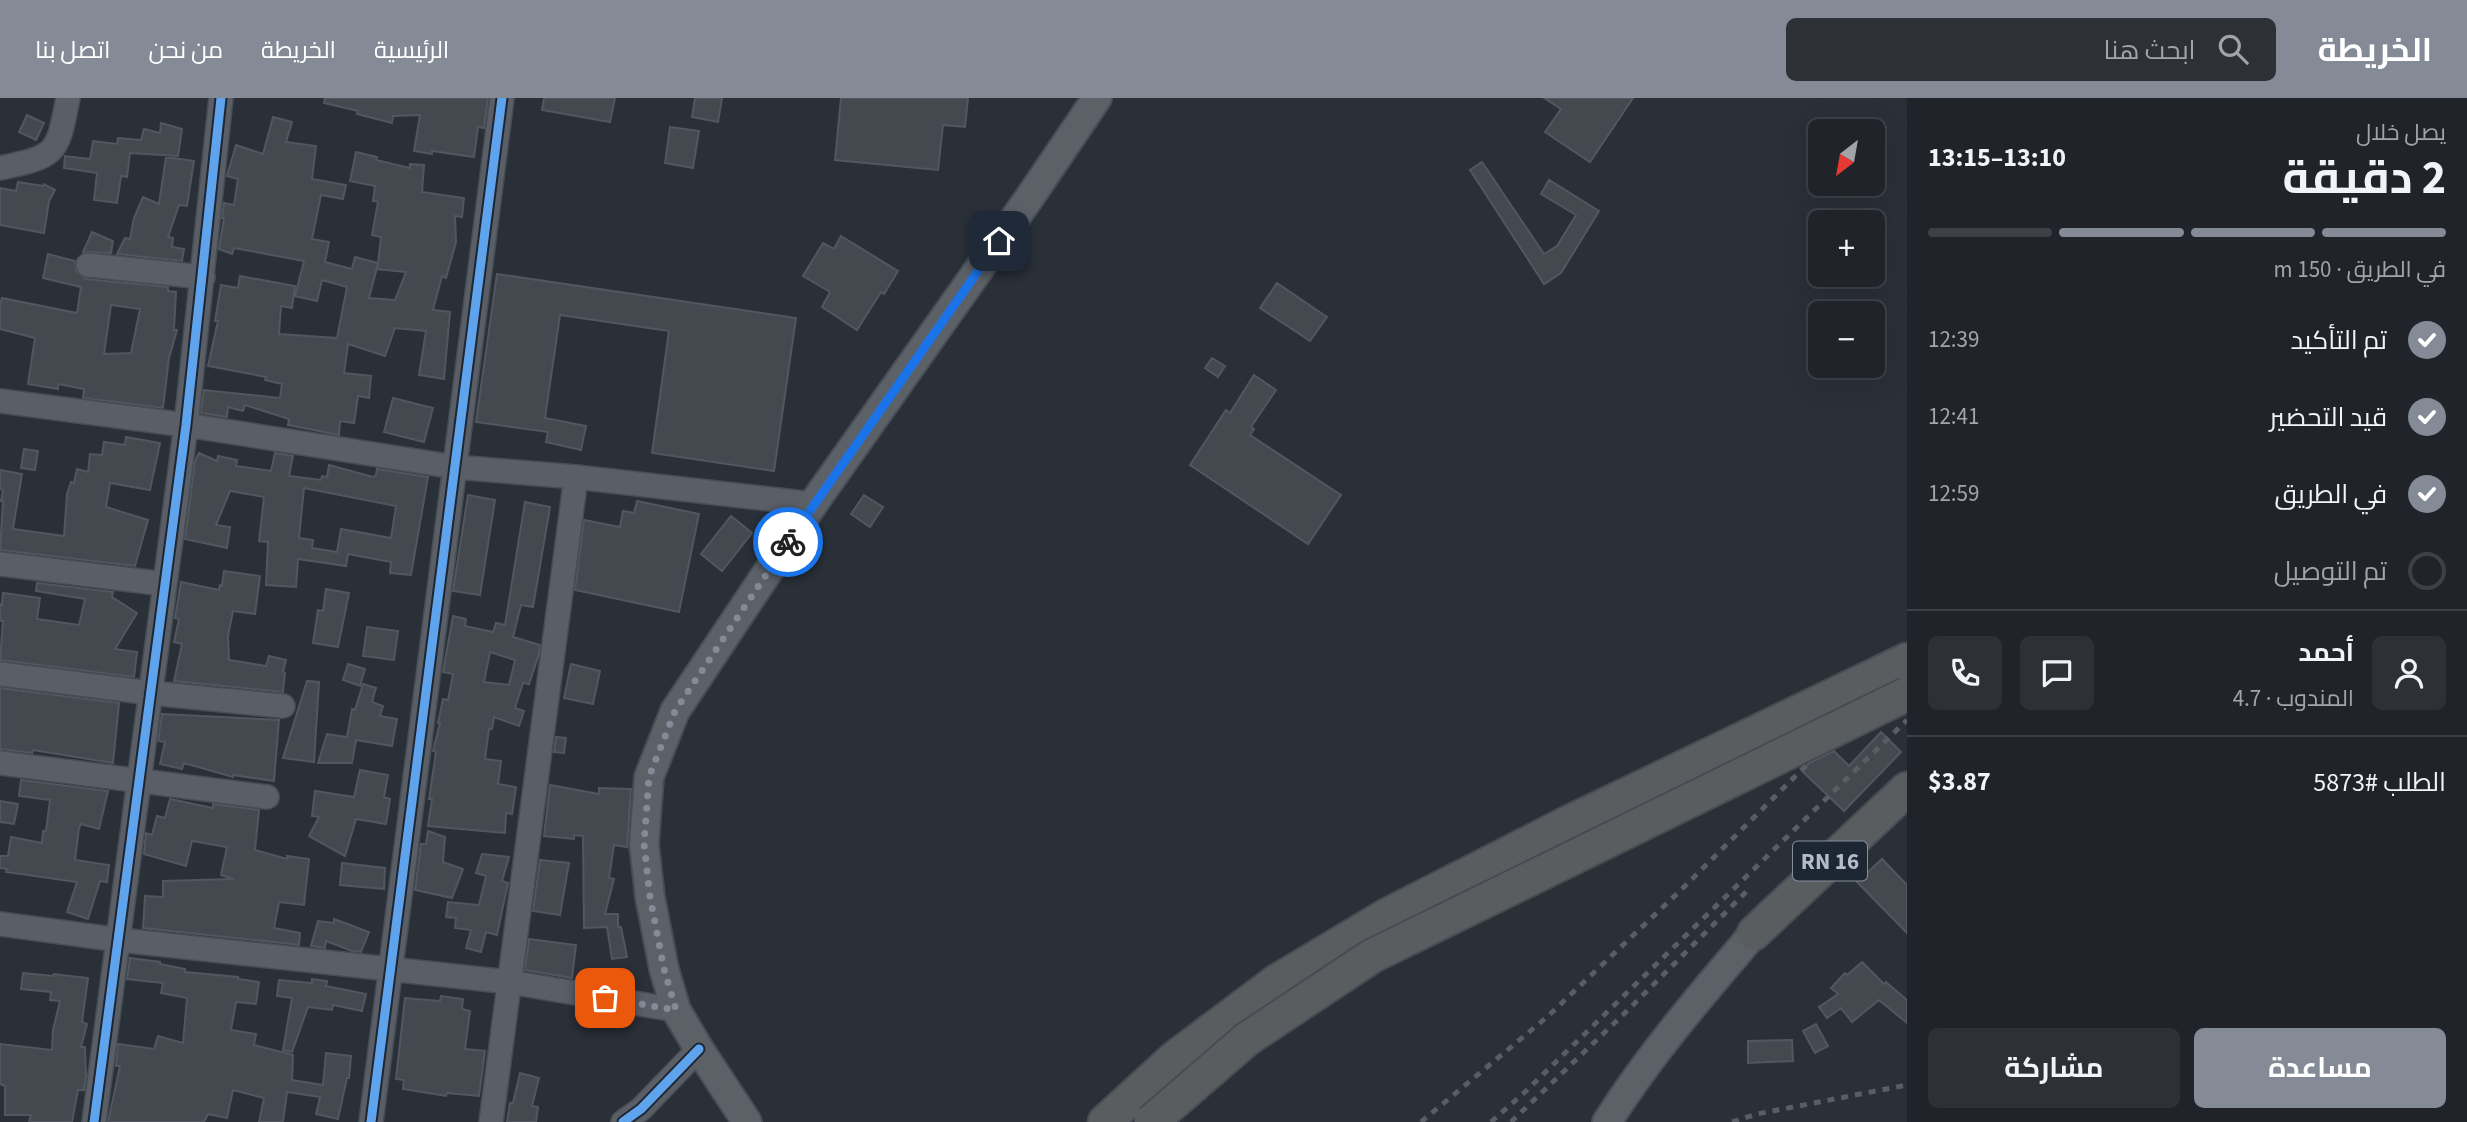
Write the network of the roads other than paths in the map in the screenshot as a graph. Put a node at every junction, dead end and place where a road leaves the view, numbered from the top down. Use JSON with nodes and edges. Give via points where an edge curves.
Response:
{"nodes":[{"id":1,"x":68,"y":98,"type":"edge"},
{"id":2,"x":221,"y":98,"type":"edge"},
{"id":3,"x":502,"y":98,"type":"edge"},
{"id":4,"x":1097,"y":98,"type":"edge"},
{"id":5,"x":0,"y":168,"type":"edge"},
{"id":6,"x":89,"y":265,"type":"dead end"},
{"id":7,"x":203,"y":277,"type":"junction"},
{"id":8,"x":0,"y":401,"type":"edge"},
{"id":9,"x":186,"y":425,"type":"junction"},
{"id":10,"x":455,"y":467,"type":"junction"},
{"id":11,"x":576,"y":477,"type":"junction"},
{"id":12,"x":813,"y":504,"type":"junction"},
{"id":13,"x":0,"y":564,"type":"edge"},
{"id":14,"x":165,"y":584,"type":"junction"},
{"id":15,"x":1907,"y":660,"type":"edge"},
{"id":16,"x":0,"y":674,"type":"edge"},
{"id":17,"x":151,"y":693,"type":"junction"},
{"id":18,"x":1907,"y":695,"type":"edge"},
{"id":19,"x":283,"y":706,"type":"dead end"},
{"id":20,"x":0,"y":763,"type":"edge"},
{"id":21,"x":140,"y":781,"type":"junction"},
{"id":22,"x":1907,"y":789,"type":"edge"},
{"id":23,"x":267,"y":797,"type":"dead end"},
{"id":24,"x":0,"y":924,"type":"edge"},
{"id":25,"x":1754,"y":933,"type":"joint"},
{"id":26,"x":120,"y":940,"type":"junction"},
{"id":27,"x":389,"y":969,"type":"junction"},
{"id":28,"x":510,"y":982,"type":"junction"},
{"id":29,"x":676,"y":1010,"type":"junction"},
{"id":30,"x":699,"y":1049,"type":"junction"},
{"id":31,"x":94,"y":1122,"type":"edge"},
{"id":32,"x":371,"y":1122,"type":"edge"},
{"id":33,"x":491,"y":1122,"type":"edge"},
{"id":34,"x":623,"y":1122,"type":"edge"},
{"id":35,"x":747,"y":1122,"type":"edge"},
{"id":36,"x":1105,"y":1122,"type":"edge"},
{"id":37,"x":1151,"y":1122,"type":"edge"},
{"id":38,"x":1607,"y":1122,"type":"edge"}],
"edges":[{"from":1,"to":5,"type":"street","via":[[53,151]]},
{"from":2,"to":7,"type":"street"},
{"from":3,"to":10,"type":"street"},
{"from":4,"to":12,"type":"main road"},
{"from":6,"to":7,"type":"street"},
{"from":7,"to":9,"type":"street"},
{"from":8,"to":9,"type":"street"},
{"from":9,"to":10,"type":"street"},
{"from":9,"to":14,"type":"street"},
{"from":10,"to":11,"type":"street"},
{"from":10,"to":27,"type":"street"},
{"from":11,"to":12,"type":"street"},
{"from":11,"to":28,"type":"street"},
{"from":12,"to":29,"type":"main road","via":[[675,711],[649,777],[644,844],[650,897]]},
{"from":13,"to":14,"type":"street"},
{"from":14,"to":17,"type":"street"},
{"from":15,"to":36,"type":"highway","via":[[1388,915],[1276,982],[1176,1057]]},
{"from":16,"to":17,"type":"street"},
{"from":17,"to":19,"type":"street"},
{"from":17,"to":21,"type":"street"},
{"from":18,"to":37,"type":"highway","bridge":true,"via":[[1371,956],[1247,1039]]},
{"from":20,"to":21,"type":"street"},
{"from":21,"to":23,"type":"street"},
{"from":21,"to":26,"type":"street"},
{"from":22,"to":25,"type":"highway","number":"RN 16"},
{"from":24,"to":26,"type":"street"},
{"from":25,"to":38,"type":"main road","number":"RN 16","via":[[1683,1016]]},
{"from":26,"to":27,"type":"street"},
{"from":26,"to":31,"type":"street"},
{"from":27,"to":28,"type":"street"},
{"from":27,"to":32,"type":"street"},
{"from":28,"to":29,"type":"street"},
{"from":28,"to":33,"type":"street"},
{"from":29,"to":30,"type":"main road"},
{"from":30,"to":34,"type":"street"},
{"from":30,"to":35,"type":"main road"}]}
